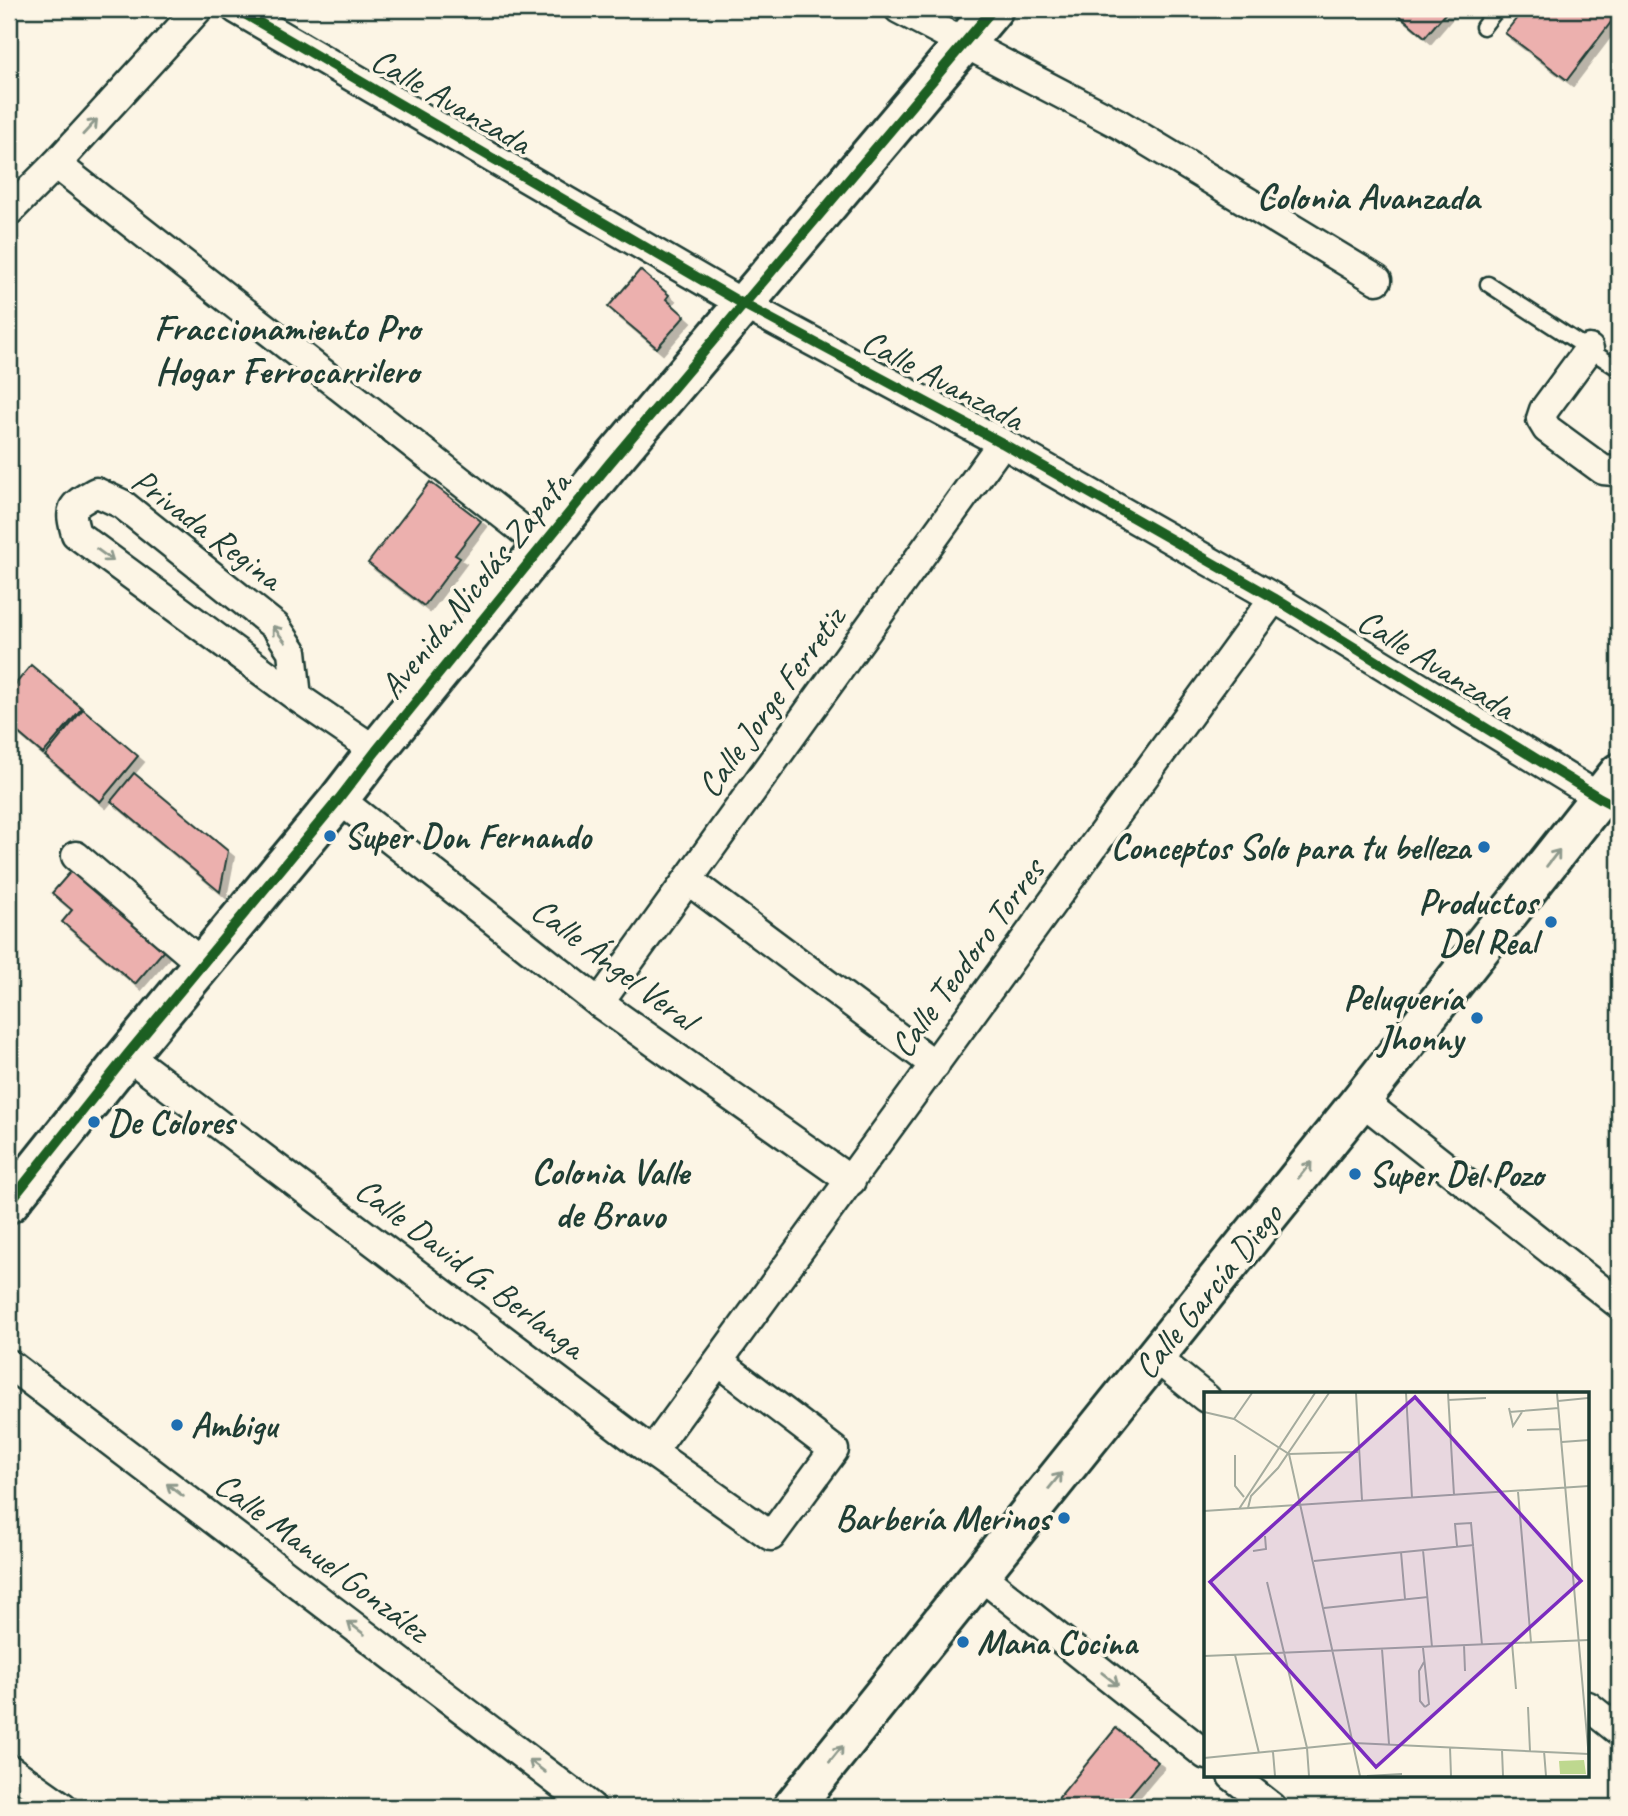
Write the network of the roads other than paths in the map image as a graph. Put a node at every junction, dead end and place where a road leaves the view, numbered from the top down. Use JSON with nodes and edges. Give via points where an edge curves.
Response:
{"nodes":[{"id":1,"x":198,"y":9,"type":"edge"},
{"id":2,"x":236,"y":9,"type":"edge"},
{"id":3,"x":899,"y":9,"type":"edge"},
{"id":4,"x":993,"y":9,"type":"edge"},
{"id":5,"x":1497,"y":9,"type":"edge"},
{"id":6,"x":1483,"y":27,"type":"dead end"},
{"id":7,"x":965,"y":43,"type":"junction"},
{"id":8,"x":56,"y":164,"type":"junction"},
{"id":9,"x":9,"y":211,"type":"edge"},
{"id":10,"x":1377,"y":280,"type":"dead end"},
{"id":11,"x":1488,"y":284,"type":"dead end"},
{"id":12,"x":743,"y":304,"type":"junction"},
{"id":13,"x":1589,"y":349,"type":"junction"},
{"id":14,"x":1619,"y":369,"type":"edge"},
{"id":15,"x":1002,"y":443,"type":"junction"},
{"id":16,"x":1617,"y":470,"type":"edge"},
{"id":17,"x":543,"y":546,"type":"junction"},
{"id":18,"x":1274,"y":598,"type":"junction"},
{"id":19,"x":297,"y":697,"type":"junction"},
{"id":20,"x":376,"y":751,"type":"junction"},
{"id":21,"x":1613,"y":793,"type":"edge"},
{"id":22,"x":339,"y":799,"type":"junction"},
{"id":23,"x":76,"y":856,"type":"dead end"},
{"id":24,"x":688,"y":880,"type":"junction"},
{"id":25,"x":202,"y":964,"type":"junction"},
{"id":26,"x":599,"y":1003,"type":"junction"},
{"id":27,"x":127,"y":1055,"type":"junction"},
{"id":28,"x":935,"y":1065,"type":"junction"},
{"id":29,"x":1361,"y":1100,"type":"junction"},
{"id":30,"x":851,"y":1181,"type":"junction"},
{"id":31,"x":9,"y":1203,"type":"edge"},
{"id":32,"x":1616,"y":1294,"type":"edge"},
{"id":33,"x":1155,"y":1357,"type":"junction"},
{"id":34,"x":719,"y":1362,"type":"junction"},
{"id":35,"x":9,"y":1364,"type":"edge"},
{"id":36,"x":1204,"y":1396,"type":"edge"},
{"id":37,"x":652,"y":1452,"type":"junction"},
{"id":38,"x":980,"y":1575,"type":"junction"},
{"id":39,"x":1590,"y":1708,"type":"edge"},
{"id":40,"x":1619,"y":1731,"type":"edge"},
{"id":41,"x":1204,"y":1753,"type":"edge"},
{"id":42,"x":9,"y":1769,"type":"edge"},
{"id":43,"x":1236,"y":1778,"type":"edge"},
{"id":44,"x":62,"y":1807,"type":"edge"},
{"id":45,"x":591,"y":1807,"type":"edge"},
{"id":46,"x":793,"y":1807,"type":"edge"},
{"id":47,"x":1272,"y":1807,"type":"edge"}],
"edges":[{"from":8,"to":1,"type":"street","one_way":true},
{"from":2,"to":12,"type":"street","name":"Calle Avanzada"},
{"from":3,"to":7,"type":"street"},
{"from":4,"to":7,"type":"street","name":"Avenida Nicolás Zapata"},
{"from":5,"to":6,"type":"lane"},
{"from":7,"to":10,"type":"street","via":[[1119,124]]},
{"from":7,"to":12,"type":"street","name":"Avenida Nicolás Zapata"},
{"from":8,"to":9,"type":"street"},
{"from":8,"to":17,"type":"street"},
{"from":11,"to":13,"type":"lane"},
{"from":12,"to":15,"type":"street","name":"Calle Avanzada"},
{"from":12,"to":17,"type":"street","name":"Avenida Nicolás Zapata"},
{"from":13,"to":14,"type":"lane"},
{"from":13,"to":16,"type":"street","via":[[1541,419],[1603,470]]},
{"from":15,"to":18,"type":"street","name":"Calle Avanzada"},
{"from":15,"to":24,"type":"street","name":"Calle Jorge Ferretiz"},
{"from":17,"to":20,"type":"street","name":"Avenida Nicolás Zapata"},
{"from":18,"to":21,"type":"street","name":"Calle Avanzada"},
{"from":18,"to":28,"type":"street","name":"Calle Teodoro Torres"},
{"from":19,"to":19,"type":"street","name":"Privada Regina","one_way":true,"via":[[292,651],[276,627],[122,504],[96,492],[76,503],[71,515],[76,534]]},
{"from":19,"to":20,"type":"street","name":"Privada Regina"},
{"from":20,"to":22,"type":"street","name":"Avenida Nicolás Zapata"},
{"from":29,"to":21,"type":"street","name":"Calle García Diego","one_way":true},
{"from":22,"to":25,"type":"street","name":"Avenida Nicolás Zapata"},
{"from":22,"to":26,"type":"street","name":"Calle Ángel Veral"},
{"from":23,"to":25,"type":"street"},
{"from":24,"to":26,"type":"street","name":"Calle Jorge Ferretiz"},
{"from":24,"to":28,"type":"street"},
{"from":25,"to":27,"type":"street","name":"Avenida Nicolás Zapata"},
{"from":26,"to":30,"type":"street","name":"Calle Ángel Veral"},
{"from":27,"to":31,"type":"street","name":"Avenida Nicolás Zapata"},
{"from":27,"to":37,"type":"street","name":"Calle David G. Berlanga"},
{"from":28,"to":30,"type":"street","name":"Calle Teodoro Torres"},
{"from":29,"to":32,"type":"street"},
{"from":33,"to":29,"type":"street","name":"Calle García Diego","one_way":true},
{"from":30,"to":34,"type":"street","name":"Calle Teodoro Torres"},
{"from":33,"to":36,"type":"street"},
{"from":38,"to":33,"type":"street","name":"Calle García Diego","one_way":true},
{"from":34,"to":37,"type":"street","name":"Calle Teodoro Torres"},
{"from":34,"to":37,"type":"street","name":"Calle David G. Berlanga","via":[[834,1450],[771,1536]]},
{"from":45,"to":35,"type":"street","name":"Calle Manuel González","one_way":true},
{"from":38,"to":41,"type":"street","one_way":true},
{"from":46,"to":38,"type":"street","name":"Calle García Diego","one_way":true},
{"from":39,"to":40,"type":"street"},
{"from":42,"to":44,"type":"street"},
{"from":43,"to":47,"type":"street"}]}
